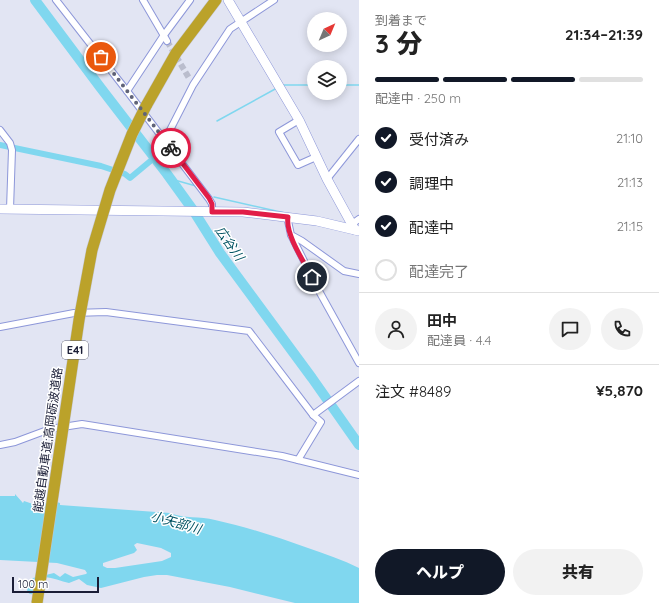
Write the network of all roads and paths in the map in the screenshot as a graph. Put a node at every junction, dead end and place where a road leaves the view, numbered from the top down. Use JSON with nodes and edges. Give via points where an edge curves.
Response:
{"nodes":[{"id":1,"x":56,"y":0,"type":"edge"},
{"id":2,"x":143,"y":0,"type":"edge"},
{"id":3,"x":190,"y":0,"type":"edge"},
{"id":4,"x":216,"y":0,"type":"edge"},
{"id":5,"x":228,"y":0,"type":"edge"},
{"id":6,"x":274,"y":0,"type":"edge"},
{"id":7,"x":241,"y":21,"type":"junction"},
{"id":8,"x":166,"y":38,"type":"junction"},
{"id":9,"x":188,"y":78,"type":"tunnel mouth"},
{"id":10,"x":193,"y":85,"type":"junction"},
{"id":11,"x":127,"y":91,"type":"junction"},
{"id":12,"x":299,"y":120,"type":"junction"},
{"id":13,"x":0,"y":130,"type":"edge"},
{"id":14,"x":163,"y":138,"type":"junction"},
{"id":15,"x":359,"y":138,"type":"edge"},
{"id":16,"x":316,"y":157,"type":"junction"},
{"id":17,"x":327,"y":180,"type":"junction"},
{"id":18,"x":0,"y":209,"type":"edge"},
{"id":19,"x":10,"y":209,"type":"junction"},
{"id":20,"x":209,"y":212,"type":"junction"},
{"id":21,"x":288,"y":217,"type":"junction"},
{"id":22,"x":355,"y":226,"type":"edge"},
{"id":23,"x":291,"y":235,"type":"junction"},
{"id":24,"x":359,"y":274,"type":"edge"},
{"id":25,"x":0,"y":327,"type":"edge"},
{"id":26,"x":359,"y":364,"type":"edge"},
{"id":27,"x":359,"y":381,"type":"edge"},
{"id":28,"x":313,"y":415,"type":"junction"},
{"id":29,"x":0,"y":445,"type":"edge"},
{"id":30,"x":298,"y":460,"type":"junction"},
{"id":31,"x":359,"y":475,"type":"edge"},
{"id":32,"x":37,"y":603,"type":"edge"}],
"edges":[{"from":1,"to":11,"type":"street"},
{"from":2,"to":8,"type":"street"},
{"from":3,"to":8,"type":"street"},
{"from":4,"to":32,"type":"highway","name":"能越自動車道;高岡砺波道路","number":"E41","bridge":true,"via":[[176,53],[132,134],[110,190],[92,250],[79,320]]},
{"from":5,"to":7,"type":"street"},
{"from":6,"to":7,"type":"street"},
{"from":7,"to":10,"type":"street","via":[[230,28]]},
{"from":7,"to":12,"type":"street"},
{"from":8,"to":11,"type":"street"},
{"from":9,"to":10,"type":"street"},
{"from":10,"to":14,"type":"street","via":[[168,134]]},
{"from":11,"to":14,"type":"street"},
{"from":12,"to":16,"type":"street"},
{"from":12,"to":16,"type":"street","via":[[279,132],[298,165]]},
{"from":13,"to":19,"type":"street","via":[[12,150]]},
{"from":14,"to":20,"type":"street","via":[[209,198],[212,204]]},
{"from":15,"to":17,"type":"street"},
{"from":16,"to":17,"type":"street"},
{"from":17,"to":22,"type":"street"},
{"from":18,"to":19,"type":"street"},
{"from":19,"to":20,"type":"street"},
{"from":20,"to":21,"type":"street","via":[[243,212]]},
{"from":21,"to":22,"type":"street"},
{"from":21,"to":23,"type":"street"},
{"from":23,"to":24,"type":"street","via":[[344,271]]},
{"from":23,"to":26,"type":"street"},
{"from":25,"to":28,"type":"street","via":[[74,314],[106,312],[249,331]]},
{"from":27,"to":28,"type":"street"},
{"from":28,"to":30,"type":"street","via":[[321,422]]},
{"from":29,"to":30,"type":"street","via":[[50,429],[82,424]]},
{"from":30,"to":31,"type":"street"}]}
